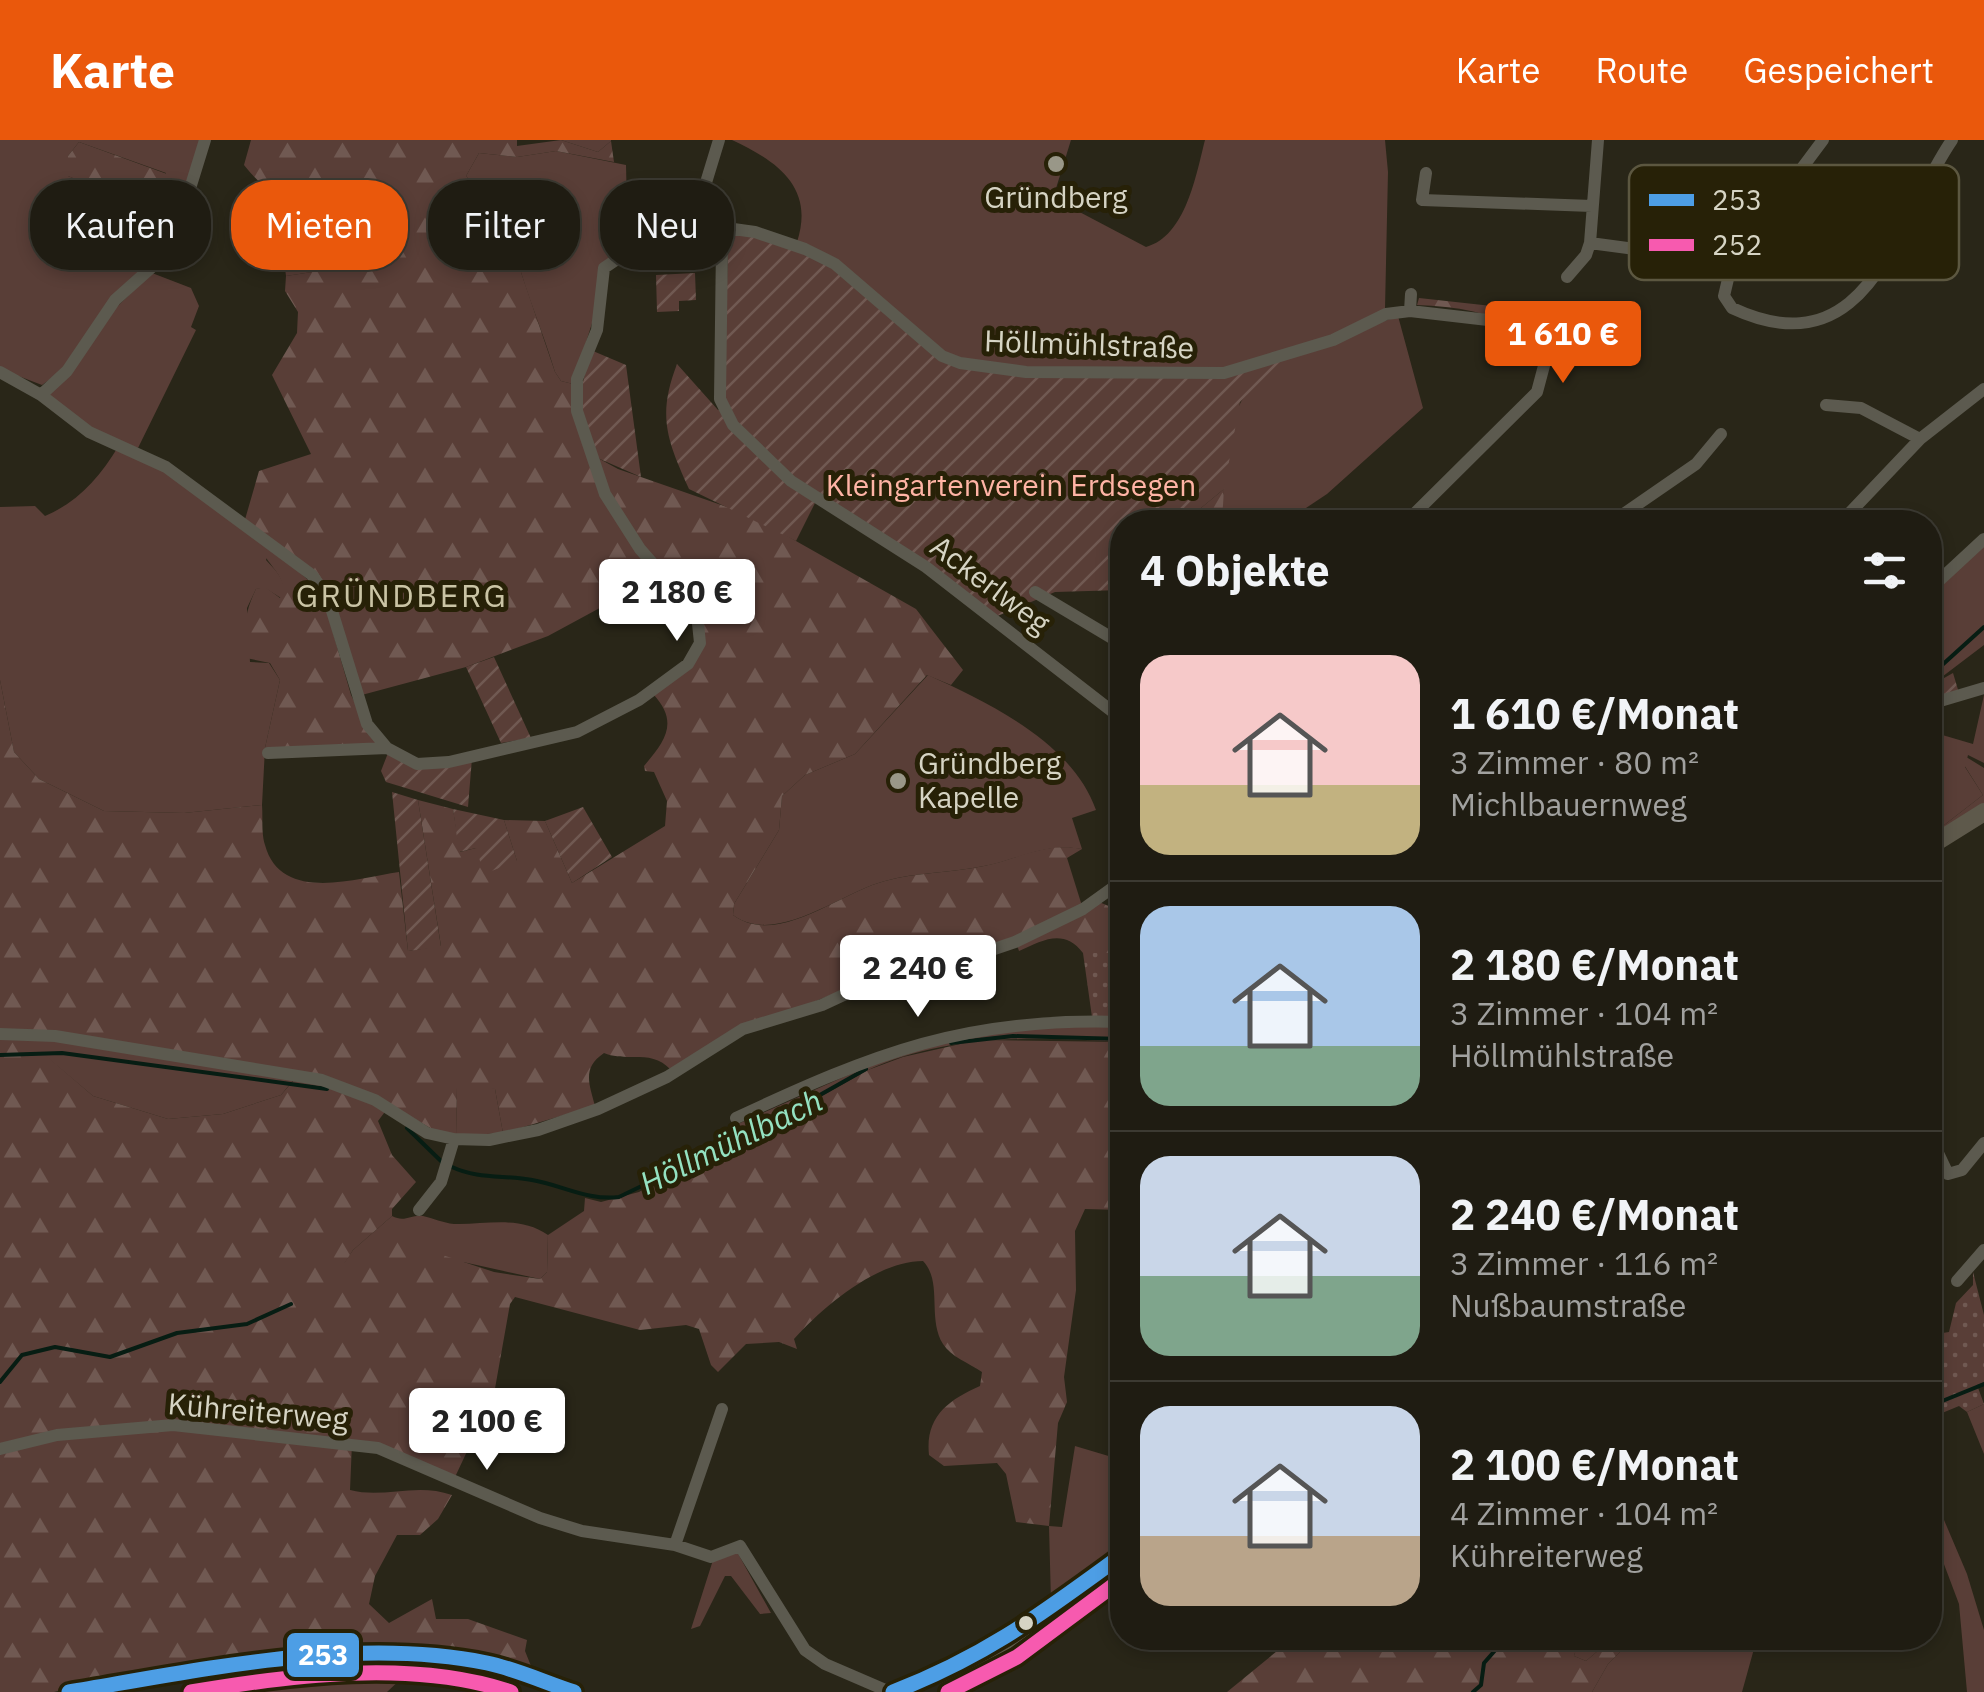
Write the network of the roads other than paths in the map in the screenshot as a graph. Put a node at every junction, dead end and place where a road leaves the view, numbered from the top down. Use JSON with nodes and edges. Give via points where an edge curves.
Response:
{"nodes":[{"id":1,"x":205,"y":140,"type":"edge"},
{"id":2,"x":719,"y":140,"type":"edge"},
{"id":3,"x":1598,"y":140,"type":"edge"},
{"id":4,"x":1823,"y":140,"type":"edge"},
{"id":5,"x":1952,"y":140,"type":"edge"},
{"id":6,"x":1804,"y":165,"type":"edge"},
{"id":7,"x":1939,"y":165,"type":"edge"},
{"id":8,"x":1426,"y":173,"type":"dead end"},
{"id":9,"x":705,"y":180,"type":"edge"},
{"id":10,"x":1592,"y":206,"type":"junction"},
{"id":11,"x":734,"y":228,"type":"edge"},
{"id":12,"x":1590,"y":243,"type":"junction"},
{"id":13,"x":1629,"y":248,"type":"edge"},
{"id":14,"x":604,"y":270,"type":"edge"},
{"id":15,"x":722,"y":270,"type":"edge"},
{"id":16,"x":1566,"y":277,"type":"dead end"},
{"id":17,"x":1728,"y":280,"type":"edge"},
{"id":18,"x":1868,"y":280,"type":"edge"},
{"id":19,"x":1411,"y":294,"type":"dead end"},
{"id":20,"x":1410,"y":311,"type":"junction"},
{"id":21,"x":0,"y":372,"type":"edge"},
{"id":22,"x":1984,"y":390,"type":"edge"},
{"id":23,"x":41,"y":394,"type":"junction"},
{"id":24,"x":1826,"y":404,"type":"dead end"},
{"id":25,"x":1721,"y":434,"type":"dead end"},
{"id":26,"x":1920,"y":439,"type":"junction"},
{"id":27,"x":1418,"y":510,"type":"edge"},
{"id":28,"x":1629,"y":510,"type":"edge"},
{"id":29,"x":1852,"y":510,"type":"edge"},
{"id":30,"x":1984,"y":539,"type":"edge"},
{"id":31,"x":1942,"y":578,"type":"edge"},
{"id":32,"x":1035,"y":592,"type":"dead end"},
{"id":33,"x":1110,"y":637,"type":"edge"},
{"id":34,"x":1984,"y":688,"type":"edge"},
{"id":35,"x":1942,"y":700,"type":"edge"},
{"id":36,"x":1110,"y":710,"type":"edge"},
{"id":37,"x":387,"y":748,"type":"junction"},
{"id":38,"x":268,"y":753,"type":"dead end"},
{"id":39,"x":1984,"y":812,"type":"edge"},
{"id":40,"x":1942,"y":838,"type":"edge"},
{"id":41,"x":1110,"y":890,"type":"edge"},
{"id":42,"x":1110,"y":1022,"type":"edge"},
{"id":43,"x":0,"y":1034,"type":"edge"},
{"id":44,"x":736,"y":1118,"type":"dead end"},
{"id":45,"x":454,"y":1139,"type":"junction"},
{"id":46,"x":1984,"y":1144,"type":"edge"},
{"id":47,"x":1942,"y":1161,"type":"edge"},
{"id":48,"x":420,"y":1210,"type":"dead end"},
{"id":49,"x":1984,"y":1250,"type":"edge"},
{"id":50,"x":1958,"y":1280,"type":"dead end"},
{"id":51,"x":722,"y":1409,"type":"dead end"},
{"id":52,"x":0,"y":1449,"type":"edge"},
{"id":53,"x":675,"y":1545,"type":"junction"},
{"id":54,"x":1110,"y":1565,"type":"edge"},
{"id":55,"x":250,"y":1666,"type":"junction"},
{"id":56,"x":69,"y":1692,"type":"edge"},
{"id":57,"x":221,"y":1692,"type":"edge"},
{"id":58,"x":574,"y":1692,"type":"edge"},
{"id":59,"x":892,"y":1692,"type":"edge"}],
"edges":[{"from":1,"to":23,"type":"street","via":[[171,250],[115,300],[68,370]]},
{"from":2,"to":9,"type":"street"},
{"from":3,"to":10,"type":"street"},
{"from":4,"to":6,"type":"street"},
{"from":5,"to":7,"type":"street"},
{"from":8,"to":10,"type":"street","via":[[1422,200]]},
{"from":10,"to":12,"type":"street"},
{"from":11,"to":20,"type":"street","name":"Höllmühlstraße","via":[[836,264],[932,350],[984,367],[1210,374]]},
{"from":12,"to":13,"type":"street"},
{"from":12,"to":16,"type":"street"},
{"from":14,"to":37,"type":"street","name":"Höllmühlstraße","via":[[598,325],[576,395],[585,444],[605,494],[640,550],[697,614],[695,655],[650,694],[577,732],[433,764],[414,763]]},
{"from":15,"to":36,"type":"street","name":"Ackerlweg","via":[[720,399],[728,420],[791,481],[926,567]]},
{"from":17,"to":18,"type":"street","via":[[1724,296],[1732,308],[1804,324],[1831,318]]},
{"from":19,"to":20,"type":"street"},
{"from":20,"to":27,"type":"street","via":[[1472,316],[1521,334],[1540,350],[1545,368],[1537,392]]},
{"from":21,"to":23,"type":"street"},
{"from":22,"to":26,"type":"street"},
{"from":23,"to":37,"type":"street","via":[[89,432],[180,476],[312,575],[328,598],[364,717]]},
{"from":24,"to":26,"type":"street","via":[[1861,408]]},
{"from":25,"to":28,"type":"street","via":[[1696,464]]},
{"from":26,"to":29,"type":"street"},
{"from":30,"to":31,"type":"street"},
{"from":32,"to":33,"type":"street"},
{"from":34,"to":35,"type":"street"},
{"from":37,"to":38,"type":"street","name":"Höllmühlstraße"},
{"from":39,"to":40,"type":"street"},
{"from":41,"to":45,"type":"street","via":[[1016,942],[962,960],[906,966],[811,1009],[743,1028],[646,1088],[567,1121],[489,1140]]},
{"from":42,"to":44,"type":"street","via":[[1054,1021],[918,1042]]},
{"from":43,"to":45,"type":"street","via":[[55,1036],[322,1080],[375,1100],[427,1133]]},
{"from":45,"to":48,"type":"street","via":[[436,1191]]},
{"from":46,"to":47,"type":"street","via":[[1962,1170],[1948,1174]]},
{"from":49,"to":50,"type":"street"},
{"from":51,"to":53,"type":"street"},
{"from":52,"to":53,"type":"street","name":"Kühreiterweg","via":[[57,1434],[173,1425],[378,1448],[551,1522]]},
{"from":53,"to":59,"type":"street","name":"Kühreiterweg","via":[[711,1557],[740,1546],[805,1650]]},
{"from":54,"to":59,"type":"street","via":[[1004,1641]]},
{"from":55,"to":56,"type":"street"},
{"from":55,"to":57,"type":"street"},
{"from":55,"to":58,"type":"street","via":[[346,1654],[467,1660]]}]}
